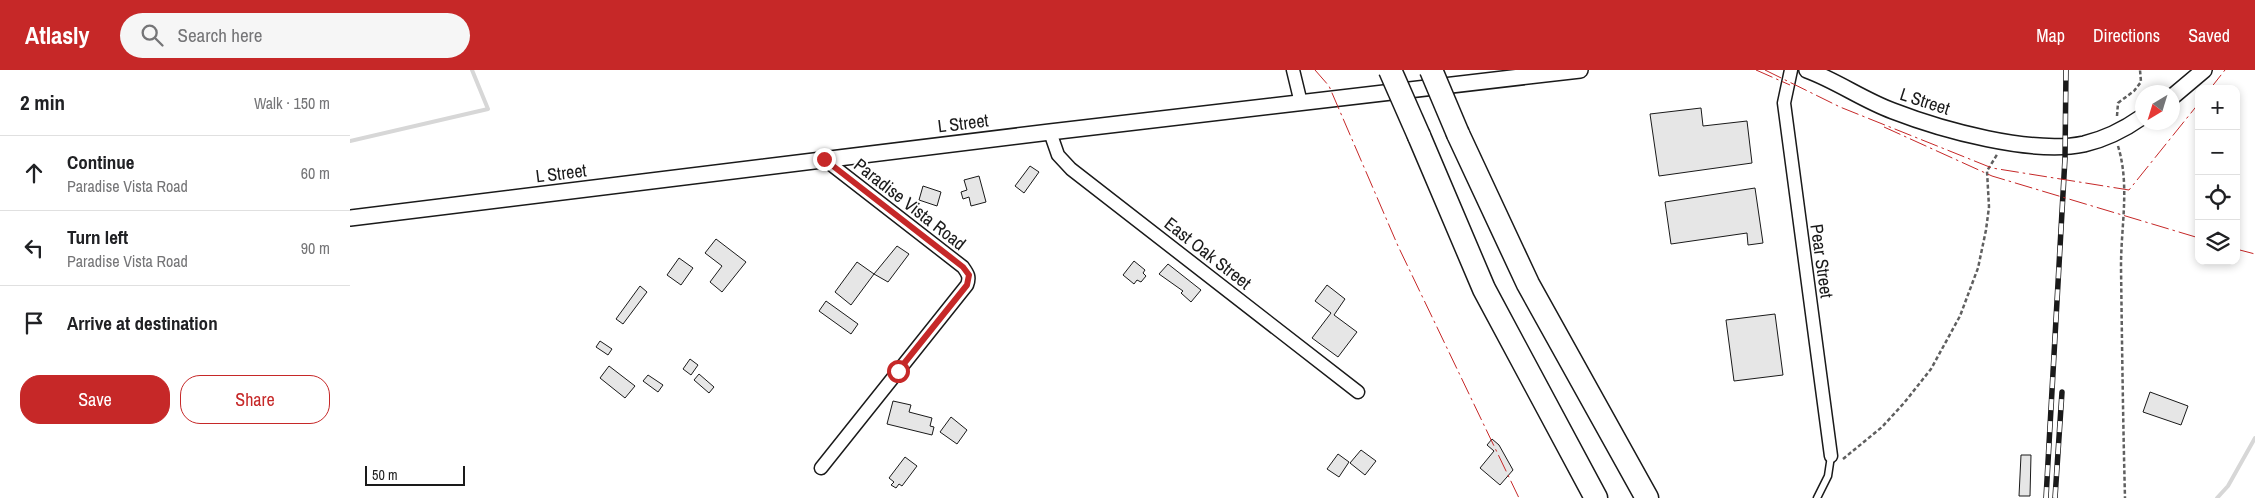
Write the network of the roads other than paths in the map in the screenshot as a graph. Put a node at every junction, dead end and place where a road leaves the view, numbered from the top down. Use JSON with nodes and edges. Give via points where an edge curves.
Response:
{"nodes":[{"id":1,"x":1293,"y":70,"type":"edge"},
{"id":2,"x":1390,"y":70,"type":"edge"},
{"id":3,"x":1430,"y":70,"type":"edge"},
{"id":4,"x":1580,"y":70,"type":"edge"},
{"id":5,"x":1791,"y":70,"type":"edge"},
{"id":6,"x":1807,"y":70,"type":"edge"},
{"id":7,"x":2204,"y":70,"type":"edge"},
{"id":8,"x":1554,"y":72,"type":"edge"},
{"id":9,"x":2180,"y":90,"type":"edge"},
{"id":10,"x":1301,"y":103,"type":"junction"},
{"id":11,"x":2135,"y":123,"type":"edge"},
{"id":12,"x":1050,"y":132,"type":"junction"},
{"id":13,"x":824,"y":159,"type":"junction"},
{"id":14,"x":350,"y":218,"type":"edge"},
{"id":15,"x":1358,"y":392,"type":"dead end"},
{"id":16,"x":1831,"y":456,"type":"joint"},
{"id":17,"x":821,"y":468,"type":"dead end"},
{"id":18,"x":1591,"y":489,"type":"edge"},
{"id":19,"x":1647,"y":498,"type":"edge"},
{"id":20,"x":1817,"y":498,"type":"edge"}],
"edges":[{"from":1,"to":10,"type":"street"},
{"from":2,"to":18,"type":"highway","bridge":true,"via":[[1484,289]]},
{"from":3,"to":19,"type":"highway","bridge":true,"via":[[1528,284]]},
{"from":4,"to":8,"type":"street","name":"L Street"},
{"from":5,"to":16,"type":"street","name":"Pear Street","via":[[1784,103]]},
{"from":6,"to":11,"type":"street","name":"L Street","via":[[1892,111],[2009,143],[2045,145],[2116,141]]},
{"from":7,"to":9,"type":"street"},
{"from":8,"to":10,"type":"street","name":"L Street"},
{"from":10,"to":12,"type":"street","name":"L Street"},
{"from":12,"to":13,"type":"street","name":"L Street"},
{"from":12,"to":15,"type":"street","name":"East Oak Street","via":[[1058,155],[1071,169]]},
{"from":13,"to":14,"type":"street","name":"L Street"},
{"from":13,"to":17,"type":"street","name":"Paradise Vista Road","via":[[963,267],[969,280]]},
{"from":16,"to":20,"type":"lane","via":[[1828,476]]}]}
